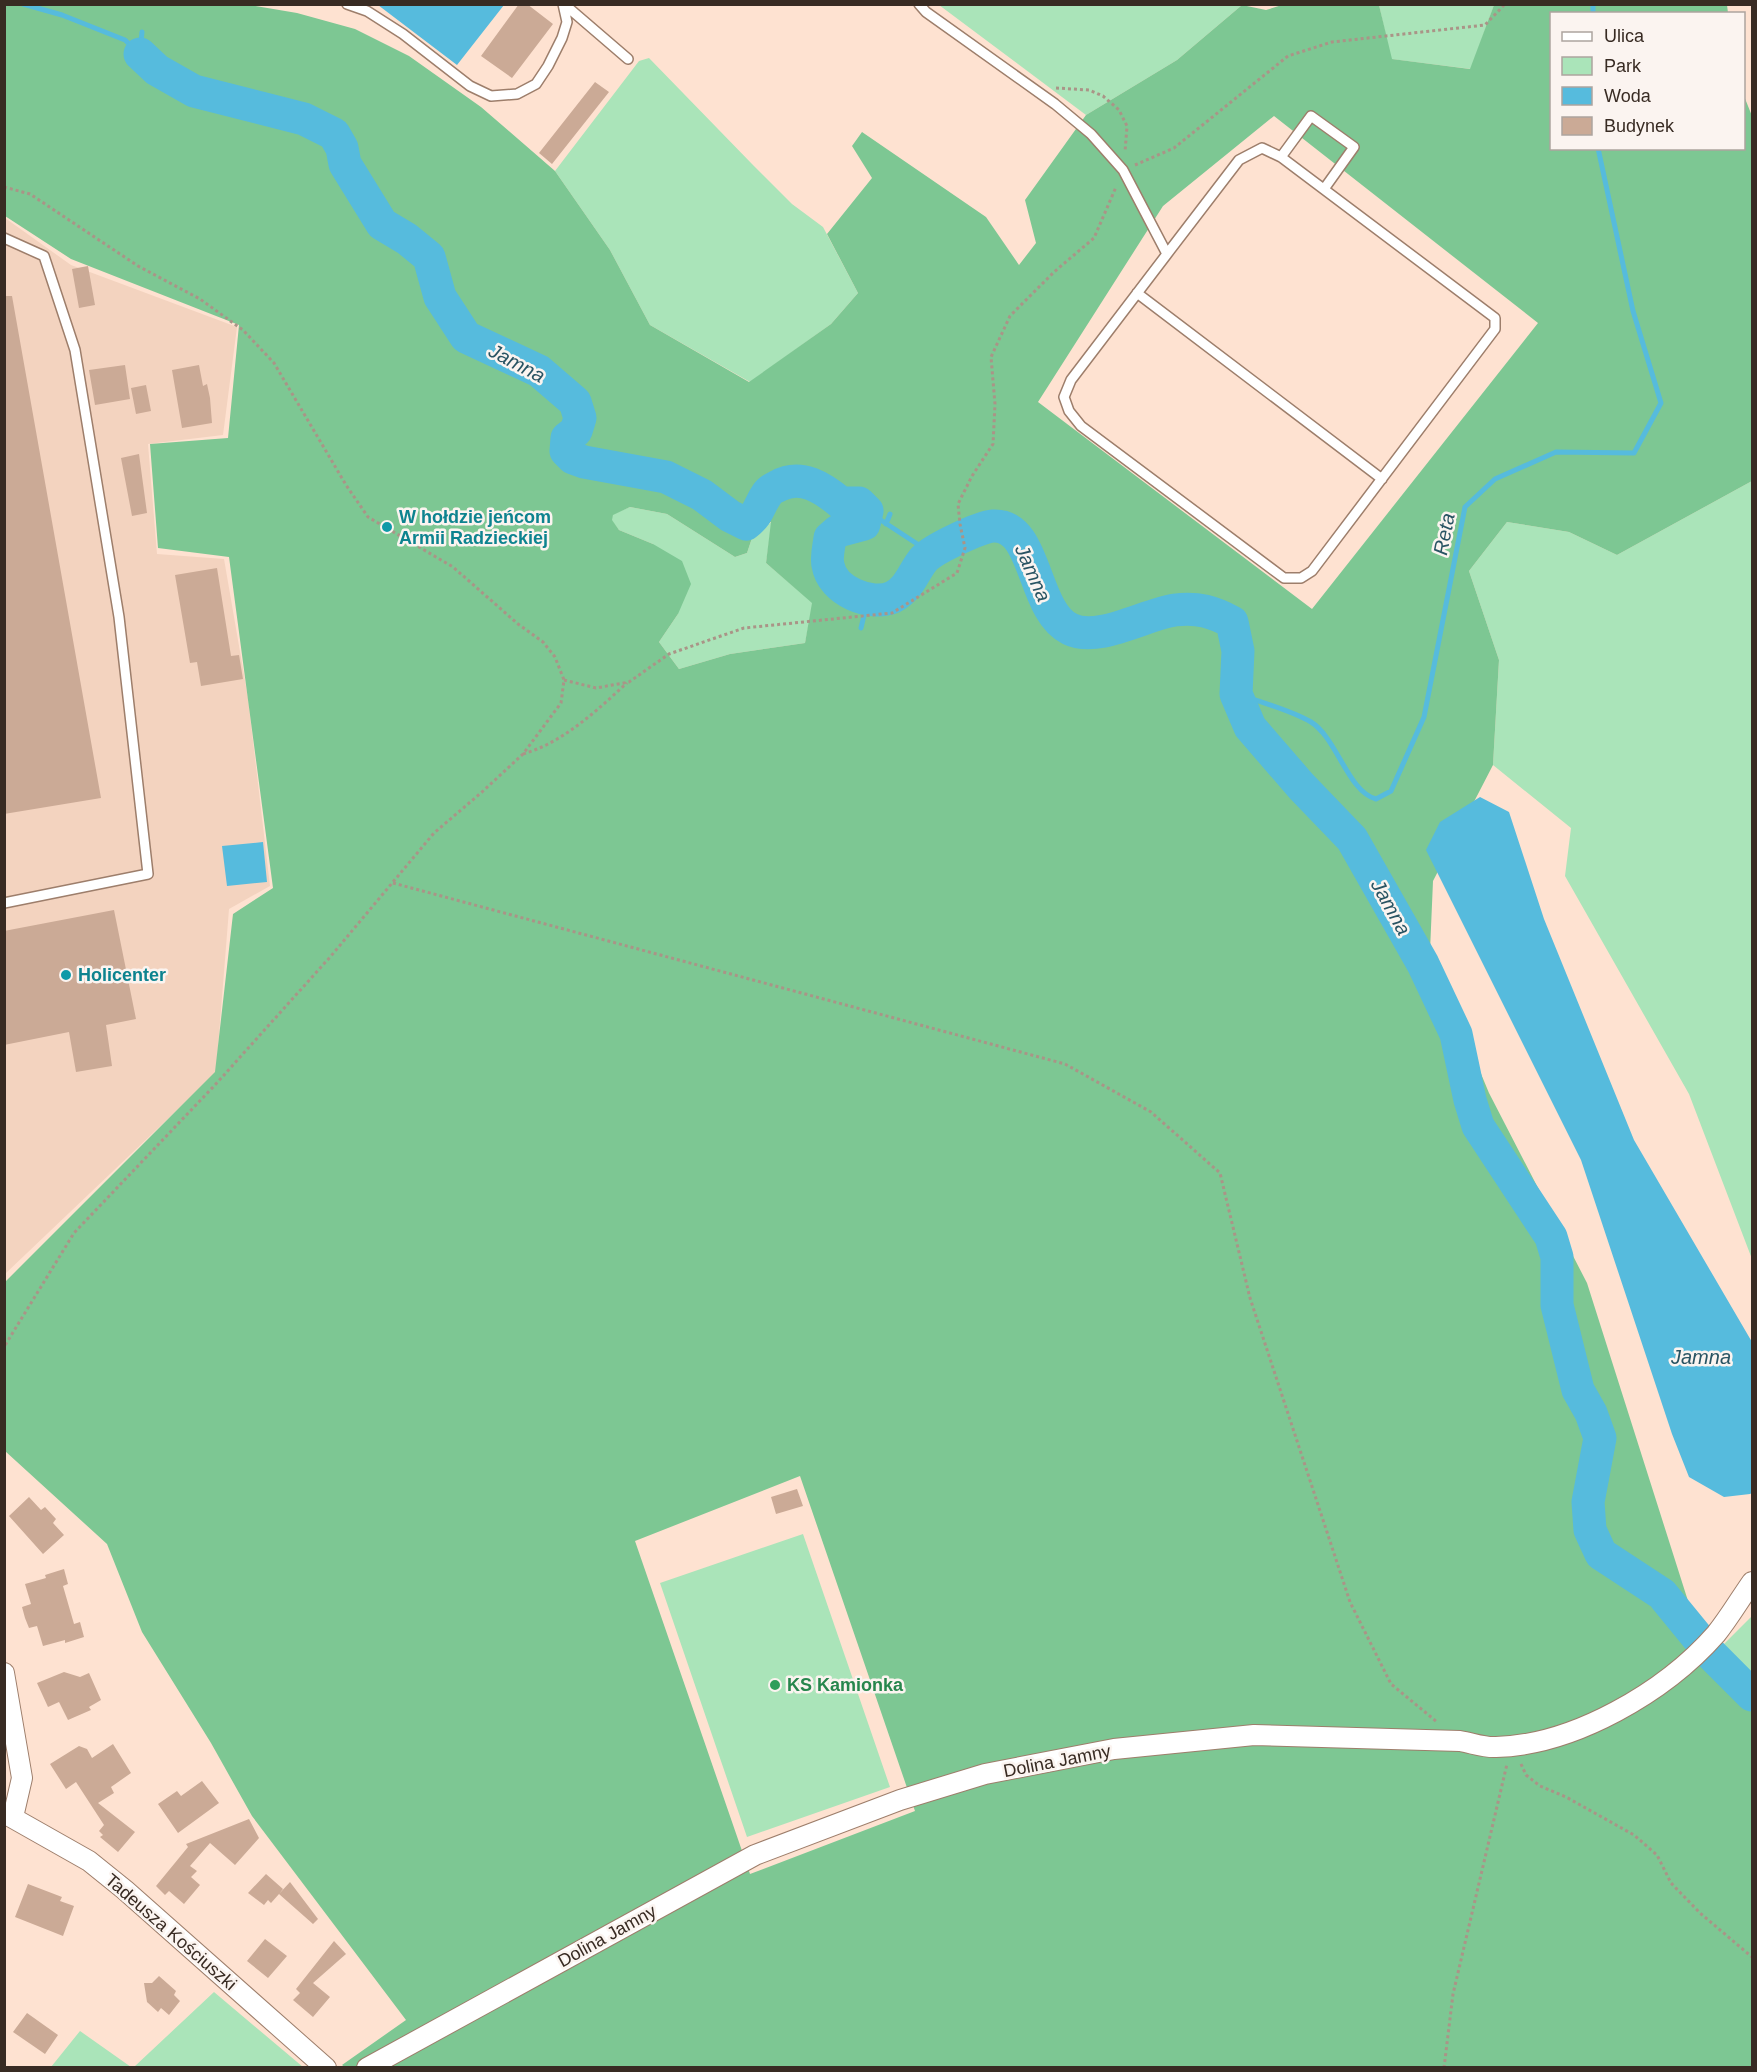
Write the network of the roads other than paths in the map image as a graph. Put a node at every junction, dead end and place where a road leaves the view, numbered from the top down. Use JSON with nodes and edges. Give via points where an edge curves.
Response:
{"nodes":[{"id":1,"x":347,"y":4,"type":"edge"},
{"id":2,"x":563,"y":4,"type":"edge"},
{"id":3,"x":919,"y":4,"type":"edge"},
{"id":4,"x":628,"y":59,"type":"dead end"},
{"id":5,"x":1281,"y":157,"type":"junction"},
{"id":6,"x":1324,"y":189,"type":"junction"},
{"id":7,"x":4,"y":238,"type":"edge"},
{"id":8,"x":1167,"y":254,"type":"junction"},
{"id":9,"x":1137,"y":293,"type":"junction"},
{"id":10,"x":1382,"y":479,"type":"junction"},
{"id":11,"x":4,"y":903,"type":"edge"},
{"id":12,"x":1752,"y":1582,"type":"edge"},
{"id":13,"x":4,"y":1673,"type":"edge"},
{"id":14,"x":9,"y":1815,"type":"edge"},
{"id":15,"x":326,"y":2067,"type":"edge"},
{"id":16,"x":367,"y":2067,"type":"edge"}],
"edges":[{"from":1,"to":2,"type":"lane","via":[[367,11],[403,34],[470,86],[491,96],[517,94],[536,84],[562,38],[567,22]]},
{"from":2,"to":4,"type":"lane"},
{"from":3,"to":8,"type":"lane","via":[[1091,134],[1123,171]]},
{"from":5,"to":6,"type":"lane"},
{"from":5,"to":6,"type":"lane","via":[[1311,116],[1354,147]]},
{"from":5,"to":8,"type":"lane","via":[[1262,148],[1239,160]]},
{"from":6,"to":10,"type":"lane","via":[[1495,318],[1495,329]]},
{"from":7,"to":11,"type":"lane","via":[[44,256],[75,350],[119,617],[148,874]]},
{"from":8,"to":9,"type":"lane"},
{"from":9,"to":10,"type":"lane"},
{"from":9,"to":10,"type":"lane","via":[[1071,380],[1064,397],[1081,426],[1284,578],[1301,578],[1312,571]]},
{"from":12,"to":16,"type":"street","name":"Dolina Jamny","via":[[1716,1634],[1686,1663],[1632,1703],[1577,1731],[1525,1745],[1494,1748],[1460,1741],[1254,1735],[1114,1749],[985,1774],[900,1800],[755,1855]]},
{"from":13,"to":14,"type":"street","via":[[22,1778]]},
{"from":14,"to":15,"type":"street","name":"Tadeusza Kościuszki","via":[[89,1861],[116,1882]]}]}
